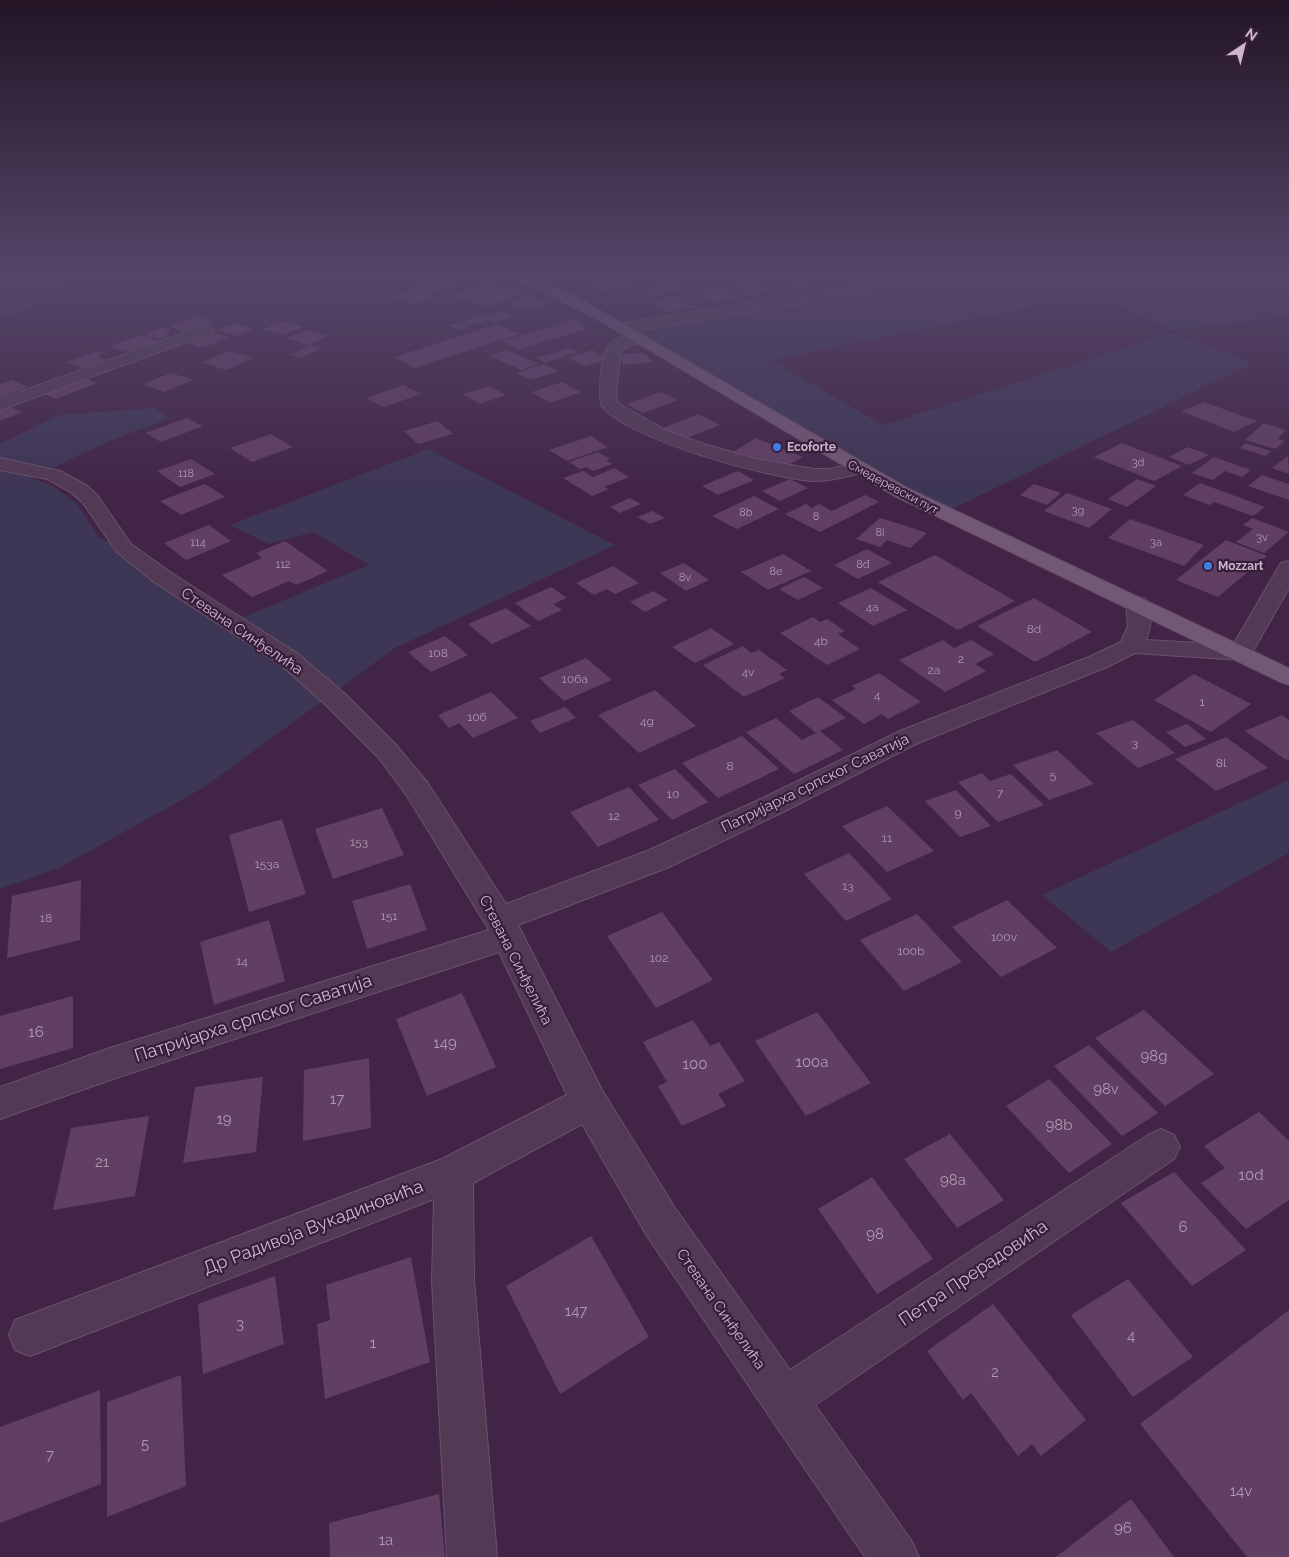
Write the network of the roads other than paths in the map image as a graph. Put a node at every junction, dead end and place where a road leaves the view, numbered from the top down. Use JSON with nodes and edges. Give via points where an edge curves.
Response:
{"nodes":[{"id":1,"x":166,"y":345,"type":"edge"},
{"id":2,"x":617,"y":345,"type":"edge"},
{"id":3,"x":652,"y":345,"type":"edge"},
{"id":4,"x":0,"y":405,"type":"edge"},
{"id":5,"x":0,"y":464,"type":"edge"},
{"id":6,"x":856,"y":468,"type":"junction"},
{"id":7,"x":1289,"y":568,"type":"edge"},
{"id":8,"x":1137,"y":604,"type":"junction"},
{"id":9,"x":1131,"y":646,"type":"junction"},
{"id":10,"x":1241,"y":653,"type":"junction"},
{"id":11,"x":1289,"y":677,"type":"edge"},
{"id":12,"x":503,"y":928,"type":"junction"},
{"id":13,"x":589,"y":1102,"type":"junction"},
{"id":14,"x":0,"y":1103,"type":"edge"},
{"id":15,"x":1161,"y":1147,"type":"dead end"},
{"id":16,"x":454,"y":1173,"type":"junction"},
{"id":17,"x":30,"y":1335,"type":"dead end"},
{"id":18,"x":784,"y":1400,"type":"junction"},
{"id":19,"x":472,"y":1557,"type":"edge"},
{"id":20,"x":894,"y":1557,"type":"edge"}],
"edges":[{"from":1,"to":4,"type":"street"},
{"from":2,"to":6,"type":"street","via":[[613,350],[608,393],[610,405],[640,426],[714,454],[790,473],[823,475]]},
{"from":3,"to":6,"type":"main road","name":"Смедеревски пут"},
{"from":5,"to":12,"type":"street","name":"Стевана Синђелића","via":[[53,475],[79,489],[90,499],[124,548],[162,577],[289,659],[336,700],[387,750],[417,789]]},
{"from":6,"to":8,"type":"main road","name":"Смедеревски пут","via":[[944,514]]},
{"from":7,"to":10,"type":"street"},
{"from":8,"to":9,"type":"street","via":[[1140,626]]},
{"from":8,"to":10,"type":"main road","name":"Смедеревски пут"},
{"from":9,"to":10,"type":"street","name":"Патријарха српског Саватија"},
{"from":9,"to":12,"type":"street","name":"Патријарха српског Саватија","via":[[909,737],[773,805]]},
{"from":10,"to":11,"type":"main road","name":"Смедеревски пут"},
{"from":12,"to":13,"type":"street","name":"Стевана Синђелића"},
{"from":12,"to":14,"type":"street","name":"Патријарха српског Саватија"},
{"from":13,"to":16,"type":"street","name":"Др Радивоја Вукадиновића"},
{"from":13,"to":18,"type":"street","name":"Стевана Синђелића","via":[[660,1222]]},
{"from":15,"to":18,"type":"street","name":"Петра Прерадовића"},
{"from":16,"to":17,"type":"street","name":"Др Радивоја Вукадиновића"},
{"from":16,"to":19,"type":"street","via":[[453,1280]]},
{"from":18,"to":20,"type":"street","name":"Стевана Синђелића"}]}
